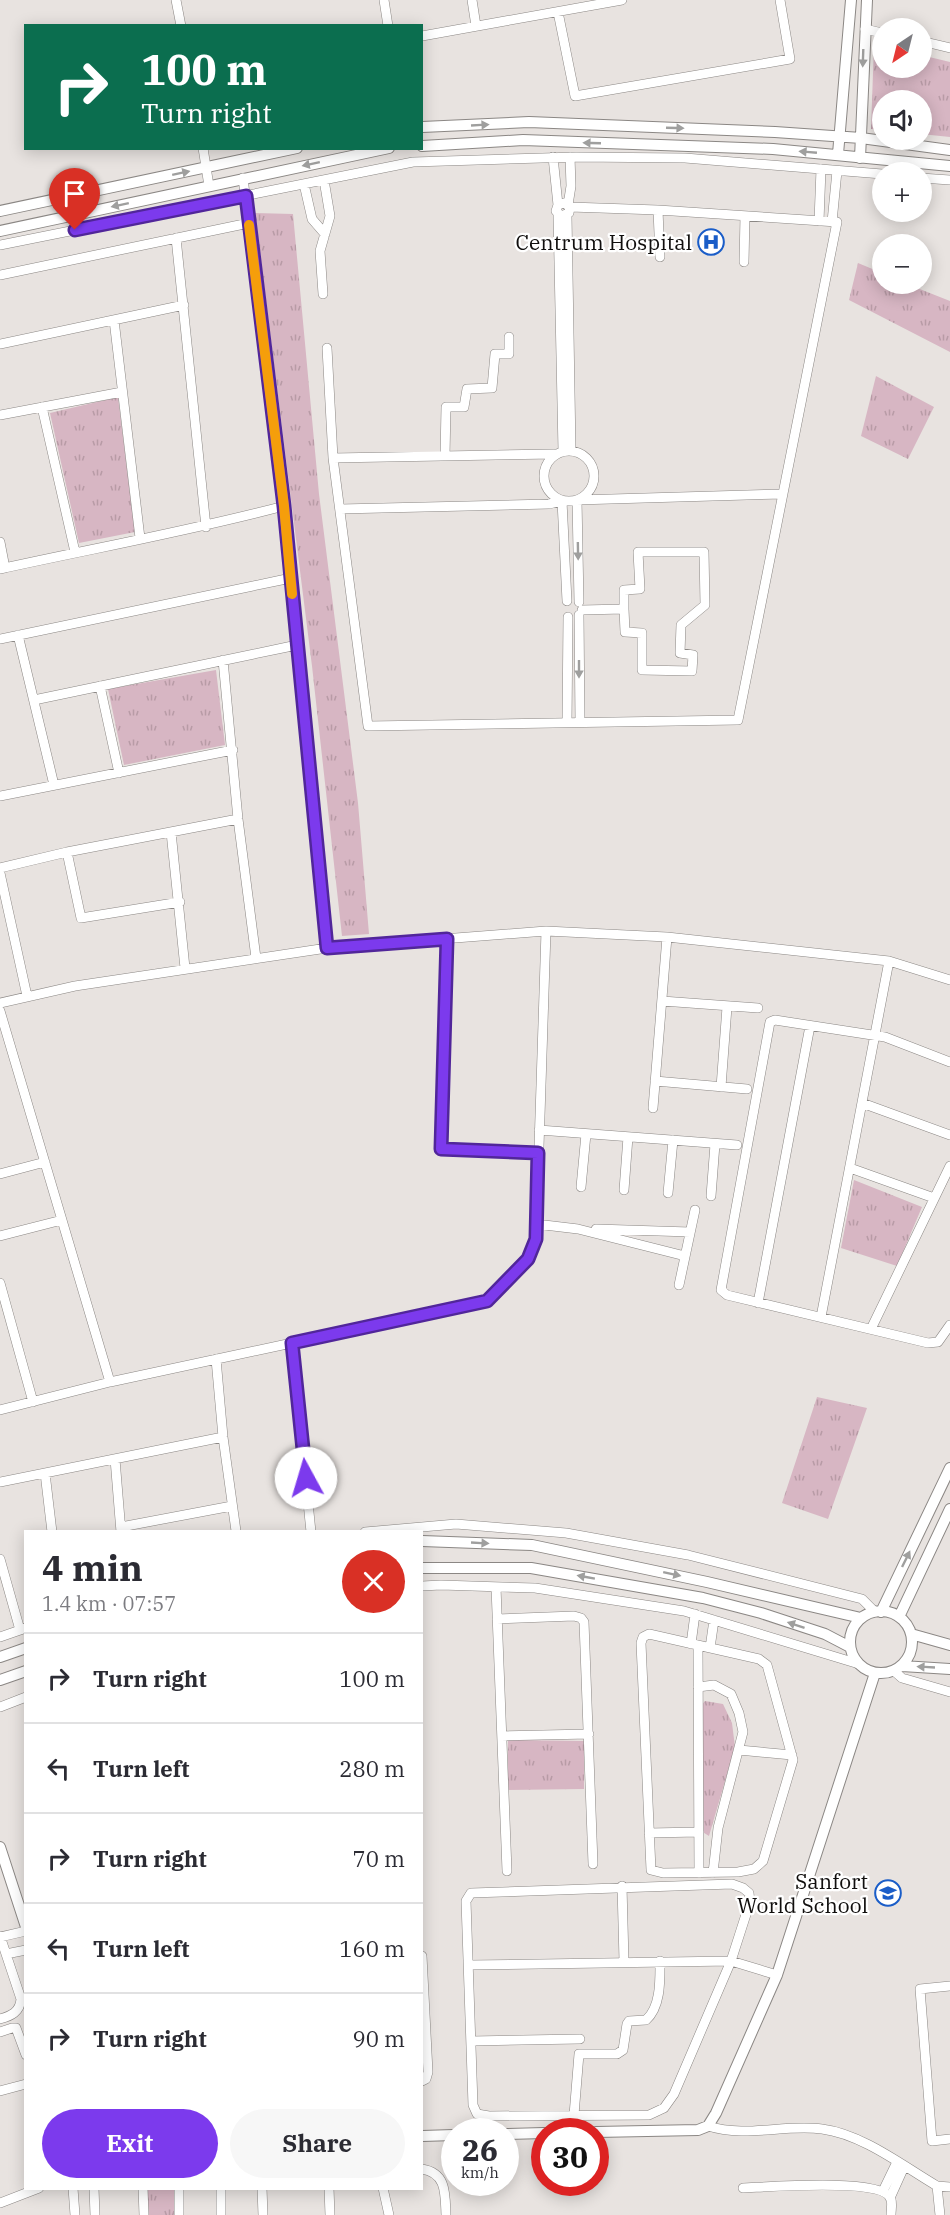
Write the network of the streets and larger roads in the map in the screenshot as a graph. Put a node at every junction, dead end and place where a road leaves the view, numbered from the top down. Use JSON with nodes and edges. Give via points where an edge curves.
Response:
{"nodes":[{"id":1,"x":176,"y":0,"type":"edge"},
{"id":2,"x":384,"y":0,"type":"edge"},
{"id":3,"x":472,"y":0,"type":"edge"},
{"id":4,"x":622,"y":0,"type":"edge"},
{"id":5,"x":780,"y":0,"type":"edge"},
{"id":6,"x":851,"y":0,"type":"edge"},
{"id":7,"x":867,"y":0,"type":"edge"},
{"id":8,"x":558,"y":12,"type":"junction"},
{"id":9,"x":181,"y":24,"type":"edge"},
{"id":10,"x":388,"y":24,"type":"edge"},
{"id":11,"x":476,"y":26,"type":"junction"},
{"id":12,"x":865,"y":29,"type":"junction"},
{"id":13,"x":872,"y":31,"type":"edge"},
{"id":14,"x":423,"y":36,"type":"edge"},
{"id":15,"x":932,"y":44,"type":"edge"},
{"id":16,"x":950,"y":48,"type":"edge"},
{"id":17,"x":423,"y":127,"type":"edge"},
{"id":18,"x":840,"y":137,"type":"junction"},
{"id":19,"x":861,"y":138,"type":"junction"},
{"id":20,"x":423,"y":146,"type":"edge"},
{"id":21,"x":202,"y":150,"type":"edge"},
{"id":22,"x":288,"y":150,"type":"edge"},
{"id":23,"x":378,"y":150,"type":"edge"},
{"id":24,"x":950,"y":150,"type":"edge"},
{"id":25,"x":838,"y":154,"type":"junction"},
{"id":26,"x":553,"y":157,"type":"junction"},
{"id":27,"x":570,"y":157,"type":"junction"},
{"id":28,"x":860,"y":158,"type":"junction"},
{"id":29,"x":950,"y":166,"type":"edge"},
{"id":30,"x":206,"y":168,"type":"junction"},
{"id":31,"x":821,"y":170,"type":"junction"},
{"id":32,"x":837,"y":171,"type":"junction"},
{"id":33,"x":872,"y":173,"type":"edge"},
{"id":34,"x":243,"y":178,"type":"junction"},
{"id":35,"x":932,"y":179,"type":"edge"},
{"id":36,"x":324,"y":180,"type":"junction"},
{"id":37,"x":950,"y":180,"type":"edge"},
{"id":38,"x":304,"y":184,"type":"junction"},
{"id":39,"x":209,"y":186,"type":"junction"},
{"id":40,"x":246,"y":196,"type":"junction"},
{"id":41,"x":564,"y":209,"type":"junction"},
{"id":42,"x":658,"y":210,"type":"junction"},
{"id":43,"x":0,"y":211,"type":"edge"},
{"id":44,"x":746,"y":216,"type":"junction"},
{"id":45,"x":819,"y":221,"type":"junction"},
{"id":46,"x":832,"y":222,"type":"junction"},
{"id":47,"x":249,"y":224,"type":"junction"},
{"id":48,"x":0,"y":231,"type":"edge"},
{"id":49,"x":325,"y":234,"type":"junction"},
{"id":50,"x":176,"y":238,"type":"junction"},
{"id":51,"x":0,"y":245,"type":"edge"},
{"id":52,"x":660,"y":257,"type":"dead end"},
{"id":53,"x":744,"y":262,"type":"dead end"},
{"id":54,"x":0,"y":275,"type":"edge"},
{"id":55,"x":322,"y":294,"type":"dead end"},
{"id":56,"x":184,"y":305,"type":"junction"},
{"id":57,"x":114,"y":320,"type":"junction"},
{"id":58,"x":509,"y":337,"type":"dead end"},
{"id":59,"x":0,"y":344,"type":"edge"},
{"id":60,"x":327,"y":348,"type":"dead end"},
{"id":61,"x":122,"y":392,"type":"junction"},
{"id":62,"x":42,"y":407,"type":"junction"},
{"id":63,"x":0,"y":415,"type":"edge"},
{"id":64,"x":563,"y":452,"type":"junction"},
{"id":65,"x":445,"y":456,"type":"junction"},
{"id":66,"x":333,"y":458,"type":"junction"},
{"id":67,"x":783,"y":494,"type":"junction"},
{"id":68,"x":577,"y":500,"type":"junction"},
{"id":69,"x":562,"y":501,"type":"junction"},
{"id":70,"x":284,"y":506,"type":"junction"},
{"id":71,"x":340,"y":509,"type":"junction"},
{"id":72,"x":206,"y":527,"type":"junction"},
{"id":73,"x":140,"y":538,"type":"junction"},
{"id":74,"x":0,"y":542,"type":"edge"},
{"id":75,"x":75,"y":552,"type":"junction"},
{"id":76,"x":3,"y":568,"type":"edge"},
{"id":77,"x":291,"y":578,"type":"junction"},
{"id":78,"x":567,"y":601,"type":"junction"},
{"id":79,"x":580,"y":609,"type":"junction"},
{"id":80,"x":624,"y":609,"type":"junction"},
{"id":81,"x":568,"y":617,"type":"junction"},
{"id":82,"x":18,"y":635,"type":"junction"},
{"id":83,"x":0,"y":639,"type":"edge"},
{"id":84,"x":297,"y":645,"type":"junction"},
{"id":85,"x":223,"y":660,"type":"junction"},
{"id":86,"x":100,"y":686,"type":"junction"},
{"id":87,"x":33,"y":700,"type":"junction"},
{"id":88,"x":580,"y":722,"type":"junction"},
{"id":89,"x":567,"y":723,"type":"junction"},
{"id":90,"x":233,"y":750,"type":"junction"},
{"id":91,"x":118,"y":773,"type":"junction"},
{"id":92,"x":54,"y":785,"type":"junction"},
{"id":93,"x":0,"y":796,"type":"edge"},
{"id":94,"x":238,"y":819,"type":"junction"},
{"id":95,"x":171,"y":832,"type":"junction"},
{"id":96,"x":67,"y":852,"type":"junction"},
{"id":97,"x":0,"y":868,"type":"edge"},
{"id":98,"x":0,"y":873,"type":"edge"},
{"id":99,"x":180,"y":902,"type":"junction"},
{"id":100,"x":546,"y":932,"type":"junction"},
{"id":101,"x":667,"y":937,"type":"junction"},
{"id":102,"x":447,"y":939,"type":"junction"},
{"id":103,"x":327,"y":948,"type":"junction"},
{"id":104,"x":256,"y":958,"type":"junction"},
{"id":105,"x":889,"y":961,"type":"junction"},
{"id":106,"x":185,"y":969,"type":"junction"},
{"id":107,"x":950,"y":980,"type":"edge"},
{"id":108,"x":27,"y":996,"type":"junction"},
{"id":109,"x":662,"y":1001,"type":"junction"},
{"id":110,"x":0,"y":1004,"type":"edge"},
{"id":111,"x":727,"y":1007,"type":"junction"},
{"id":112,"x":758,"y":1008,"type":"dead end"},
{"id":113,"x":0,"y":1011,"type":"edge"},
{"id":114,"x":810,"y":1026,"type":"junction"},
{"id":115,"x":875,"y":1036,"type":"junction"},
{"id":116,"x":950,"y":1062,"type":"edge"},
{"id":117,"x":655,"y":1081,"type":"junction"},
{"id":118,"x":721,"y":1087,"type":"junction"},
{"id":119,"x":747,"y":1089,"type":"dead end"},
{"id":120,"x":862,"y":1103,"type":"junction"},
{"id":121,"x":653,"y":1108,"type":"dead end"},
{"id":122,"x":539,"y":1130,"type":"junction"},
{"id":123,"x":586,"y":1134,"type":"junction"},
{"id":124,"x":950,"y":1135,"type":"edge"},
{"id":125,"x":628,"y":1137,"type":"junction"},
{"id":126,"x":673,"y":1140,"type":"junction"},
{"id":127,"x":715,"y":1144,"type":"junction"},
{"id":128,"x":736,"y":1145,"type":"dead end"},
{"id":129,"x":538,"y":1153,"type":"junction"},
{"id":130,"x":45,"y":1162,"type":"junction"},
{"id":131,"x":950,"y":1166,"type":"edge"},
{"id":132,"x":850,"y":1167,"type":"junction"},
{"id":133,"x":0,"y":1174,"type":"edge"},
{"id":134,"x":581,"y":1186,"type":"dead end"},
{"id":135,"x":624,"y":1190,"type":"dead end"},
{"id":136,"x":668,"y":1193,"type":"dead end"},
{"id":137,"x":711,"y":1196,"type":"dead end"},
{"id":138,"x":934,"y":1198,"type":"junction"},
{"id":139,"x":695,"y":1210,"type":"dead end"},
{"id":140,"x":62,"y":1220,"type":"junction"},
{"id":141,"x":536,"y":1224,"type":"junction"},
{"id":142,"x":578,"y":1229,"type":"junction"},
{"id":143,"x":690,"y":1232,"type":"junction"},
{"id":144,"x":0,"y":1236,"type":"edge"},
{"id":145,"x":685,"y":1256,"type":"junction"},
{"id":146,"x":0,"y":1283,"type":"edge"},
{"id":147,"x":679,"y":1286,"type":"dead end"},
{"id":148,"x":758,"y":1303,"type":"junction"},
{"id":149,"x":821,"y":1317,"type":"junction"},
{"id":150,"x":950,"y":1325,"type":"edge"},
{"id":151,"x":871,"y":1329,"type":"junction"},
{"id":152,"x":292,"y":1343,"type":"junction"},
{"id":153,"x":216,"y":1359,"type":"junction"},
{"id":154,"x":110,"y":1382,"type":"junction"},
{"id":155,"x":33,"y":1402,"type":"junction"},
{"id":156,"x":0,"y":1410,"type":"edge"},
{"id":157,"x":223,"y":1437,"type":"junction"},
{"id":158,"x":115,"y":1459,"type":"junction"},
{"id":159,"x":950,"y":1468,"type":"edge"},
{"id":160,"x":45,"y":1473,"type":"junction"},
{"id":161,"x":0,"y":1482,"type":"edge"},
{"id":162,"x":232,"y":1506,"type":"junction"},
{"id":163,"x":950,"y":1509,"type":"edge"},
{"id":164,"x":121,"y":1529,"type":"edge"},
{"id":165,"x":52,"y":1530,"type":"edge"},
{"id":166,"x":236,"y":1530,"type":"edge"},
{"id":167,"x":311,"y":1530,"type":"edge"},
{"id":168,"x":388,"y":1530,"type":"edge"},
{"id":169,"x":423,"y":1541,"type":"edge"},
{"id":170,"x":0,"y":1559,"type":"edge"},
{"id":171,"x":423,"y":1569,"type":"edge"},
{"id":172,"x":423,"y":1586,"type":"edge"},
{"id":173,"x":496,"y":1587,"type":"junction"},
{"id":174,"x":878,"y":1612,"type":"junction"},
{"id":175,"x":695,"y":1614,"type":"junction"},
{"id":176,"x":899,"y":1617,"type":"junction"},
{"id":177,"x":861,"y":1618,"type":"junction"},
{"id":178,"x":497,"y":1619,"type":"junction"},
{"id":179,"x":714,"y":1620,"type":"junction"},
{"id":180,"x":23,"y":1629,"type":"edge"},
{"id":181,"x":911,"y":1634,"type":"junction"},
{"id":182,"x":0,"y":1637,"type":"edge"},
{"id":183,"x":694,"y":1645,"type":"junction"},
{"id":184,"x":950,"y":1646,"type":"edge"},
{"id":185,"x":850,"y":1647,"type":"junction"},
{"id":186,"x":710,"y":1648,"type":"junction"},
{"id":187,"x":24,"y":1649,"type":"edge"},
{"id":188,"x":0,"y":1657,"type":"edge"},
{"id":189,"x":859,"y":1664,"type":"junction"},
{"id":190,"x":898,"y":1668,"type":"junction"},
{"id":191,"x":950,"y":1669,"type":"edge"},
{"id":192,"x":24,"y":1672,"type":"edge"},
{"id":193,"x":875,"y":1673,"type":"junction"},
{"id":194,"x":0,"y":1680,"type":"edge"},
{"id":195,"x":698,"y":1687,"type":"junction"},
{"id":196,"x":950,"y":1692,"type":"edge"},
{"id":197,"x":24,"y":1698,"type":"edge"},
{"id":198,"x":0,"y":1707,"type":"edge"},
{"id":199,"x":589,"y":1734,"type":"junction"},
{"id":200,"x":502,"y":1736,"type":"junction"},
{"id":201,"x":739,"y":1750,"type":"junction"},
{"id":202,"x":792,"y":1755,"type":"junction"},
{"id":203,"x":699,"y":1832,"type":"junction"},
{"id":204,"x":649,"y":1833,"type":"junction"},
{"id":205,"x":0,"y":1847,"type":"edge"},
{"id":206,"x":593,"y":1864,"type":"dead end"},
{"id":207,"x":507,"y":1871,"type":"dead end"},
{"id":208,"x":699,"y":1873,"type":"junction"},
{"id":209,"x":713,"y":1873,"type":"junction"},
{"id":210,"x":622,"y":1886,"type":"junction"},
{"id":211,"x":24,"y":1920,"type":"edge"},
{"id":212,"x":24,"y":1931,"type":"edge"},
{"id":213,"x":0,"y":1936,"type":"edge"},
{"id":214,"x":24,"y":1950,"type":"edge"},
{"id":215,"x":6,"y":1954,"type":"junction"},
{"id":216,"x":624,"y":1961,"type":"junction"},
{"id":217,"x":660,"y":1961,"type":"junction"},
{"id":218,"x":732,"y":1961,"type":"junction"},
{"id":219,"x":470,"y":1965,"type":"junction"},
{"id":220,"x":777,"y":1975,"type":"junction"},
{"id":221,"x":950,"y":1986,"type":"edge"},
{"id":222,"x":423,"y":2007,"type":"edge"},
{"id":223,"x":0,"y":2019,"type":"edge"},
{"id":224,"x":21,"y":2027,"type":"edge"},
{"id":225,"x":0,"y":2032,"type":"edge"},
{"id":226,"x":580,"y":2039,"type":"dead end"},
{"id":227,"x":472,"y":2041,"type":"junction"},
{"id":228,"x":24,"y":2044,"type":"edge"},
{"id":229,"x":423,"y":2080,"type":"edge"},
{"id":230,"x":24,"y":2085,"type":"edge"},
{"id":231,"x":0,"y":2091,"type":"edge"},
{"id":232,"x":574,"y":2115,"type":"junction"},
{"id":233,"x":708,"y":2126,"type":"junction"},
{"id":234,"x":609,"y":2132,"type":"edge"},
{"id":235,"x":441,"y":2135,"type":"edge"},
{"id":236,"x":423,"y":2136,"type":"edge"},
{"id":237,"x":950,"y":2139,"type":"edge"},
{"id":238,"x":900,"y":2164,"type":"junction"},
{"id":239,"x":423,"y":2169,"type":"edge"},
{"id":240,"x":937,"y":2186,"type":"junction"},
{"id":241,"x":950,"y":2187,"type":"edge"},
{"id":242,"x":743,"y":2188,"type":"dead end"},
{"id":243,"x":34,"y":2190,"type":"edge"},
{"id":244,"x":73,"y":2190,"type":"edge"},
{"id":245,"x":94,"y":2190,"type":"edge"},
{"id":246,"x":143,"y":2190,"type":"edge"},
{"id":247,"x":179,"y":2190,"type":"edge"},
{"id":248,"x":221,"y":2190,"type":"edge"},
{"id":249,"x":262,"y":2190,"type":"edge"},
{"id":250,"x":329,"y":2190,"type":"edge"},
{"id":251,"x":383,"y":2190,"type":"edge"},
{"id":252,"x":887,"y":2194,"type":"junction"},
{"id":253,"x":0,"y":2203,"type":"edge"},
{"id":254,"x":75,"y":2215,"type":"edge"},
{"id":255,"x":95,"y":2215,"type":"edge"},
{"id":256,"x":144,"y":2215,"type":"edge"},
{"id":257,"x":179,"y":2215,"type":"edge"},
{"id":258,"x":221,"y":2215,"type":"edge"},
{"id":259,"x":263,"y":2215,"type":"edge"},
{"id":260,"x":330,"y":2215,"type":"edge"},
{"id":261,"x":389,"y":2215,"type":"edge"},
{"id":262,"x":446,"y":2215,"type":"edge"},
{"id":263,"x":891,"y":2215,"type":"edge"},
{"id":264,"x":939,"y":2215,"type":"edge"}],
"edges":[{"from":1,"to":9,"type":"street"},
{"from":2,"to":10,"type":"street"},
{"from":3,"to":11,"type":"street"},
{"from":4,"to":8,"type":"street"},
{"from":5,"to":8,"type":"street","via":[[790,59],[575,96]]},
{"from":6,"to":18,"type":"street"},
{"from":7,"to":12,"type":"street"},
{"from":8,"to":11,"type":"street"},
{"from":11,"to":14,"type":"street"},
{"from":12,"to":13,"type":"street"},
{"from":12,"to":19,"type":"street","one_way":true},
{"from":15,"to":16,"type":"street"},
{"from":17,"to":18,"type":"street","one_way":true,"via":[[529,122]]},
{"from":18,"to":19,"type":"street"},
{"from":18,"to":25,"type":"street"},
{"from":19,"to":24,"type":"street"},
{"from":19,"to":28,"type":"street"},
{"from":25,"to":20,"type":"street","one_way":true,"via":[[523,140]]},
{"from":21,"to":30,"type":"street"},
{"from":22,"to":30,"type":"street"},
{"from":23,"to":34,"type":"street","one_way":true},
{"from":25,"to":28,"type":"street"},
{"from":26,"to":27,"type":"street"},
{"from":26,"to":36,"type":"street","via":[[413,162]]},
{"from":26,"to":41,"type":"street"},
{"from":27,"to":31,"type":"street","via":[[686,158]]},
{"from":27,"to":41,"type":"street","via":[[571,186]]},
{"from":28,"to":29,"type":"street"},
{"from":30,"to":39,"type":"street"},
{"from":43,"to":30,"type":"street","one_way":true},
{"from":31,"to":32,"type":"street"},
{"from":31,"to":45,"type":"street"},
{"from":32,"to":33,"type":"street"},
{"from":32,"to":46,"type":"street"},
{"from":34,"to":39,"type":"street"},
{"from":34,"to":40,"type":"street"},
{"from":35,"to":37,"type":"street"},
{"from":36,"to":38,"type":"street"},
{"from":36,"to":49,"type":"street","via":[[330,216]]},
{"from":38,"to":40,"type":"street"},
{"from":38,"to":49,"type":"street","via":[[312,219]]},
{"from":39,"to":48,"type":"street","one_way":true},
{"from":40,"to":47,"type":"street"},
{"from":40,"to":51,"type":"street"},
{"from":41,"to":42,"type":"street"},
{"from":41,"to":64,"type":"street"},
{"from":42,"to":44,"type":"street"},
{"from":42,"to":52,"type":"street"},
{"from":44,"to":45,"type":"street"},
{"from":44,"to":53,"type":"street"},
{"from":45,"to":46,"type":"street"},
{"from":46,"to":67,"type":"street","via":[[837,222]]},
{"from":47,"to":50,"type":"street"},
{"from":47,"to":70,"type":"street"},
{"from":49,"to":55,"type":"street","via":[[320,251]]},
{"from":50,"to":54,"type":"street"},
{"from":50,"to":56,"type":"street"},
{"from":56,"to":57,"type":"street"},
{"from":56,"to":72,"type":"street"},
{"from":57,"to":59,"type":"street"},
{"from":57,"to":61,"type":"street"},
{"from":58,"to":65,"type":"street","via":[[509,354],[495,354],[492,388],[467,388],[464,407],[446,407]]},
{"from":60,"to":66,"type":"street"},
{"from":61,"to":62,"type":"street"},
{"from":61,"to":73,"type":"street"},
{"from":62,"to":63,"type":"street"},
{"from":62,"to":75,"type":"street"},
{"from":64,"to":65,"type":"street"},
{"from":64,"to":68,"type":"street","via":[[587,458],[594,474],[591,489]]},
{"from":64,"to":69,"type":"street","via":[[544,468],[543,477],[549,492]]},
{"from":65,"to":66,"type":"street"},
{"from":66,"to":71,"type":"street"},
{"from":67,"to":68,"type":"street"},
{"from":67,"to":88,"type":"street","via":[[738,720]]},
{"from":68,"to":69,"type":"street"},
{"from":68,"to":79,"type":"street","one_way":true},
{"from":69,"to":71,"type":"street"},
{"from":69,"to":78,"type":"street"},
{"from":70,"to":72,"type":"street"},
{"from":70,"to":77,"type":"street"},
{"from":71,"to":89,"type":"street","via":[[368,726]]},
{"from":72,"to":73,"type":"street"},
{"from":73,"to":75,"type":"street"},
{"from":74,"to":76,"type":"street"},
{"from":75,"to":76,"type":"street"},
{"from":77,"to":82,"type":"street"},
{"from":77,"to":84,"type":"street"},
{"from":78,"to":79,"type":"street","via":[[573,599]]},
{"from":78,"to":81,"type":"street","via":[[563,609]]},
{"from":79,"to":80,"type":"street"},
{"from":79,"to":81,"type":"street","via":[[574,618]]},
{"from":79,"to":88,"type":"street","one_way":true},
{"from":80,"to":80,"type":"street","via":[[625,632],[642,633],[642,670],[692,671],[693,655],[680,653],[681,625],[705,605],[704,552],[638,552],[640,589],[624,590]]},
{"from":81,"to":89,"type":"street"},
{"from":82,"to":83,"type":"street"},
{"from":82,"to":87,"type":"street"},
{"from":84,"to":85,"type":"street"},
{"from":84,"to":103,"type":"street"},
{"from":85,"to":86,"type":"street"},
{"from":85,"to":90,"type":"street"},
{"from":86,"to":87,"type":"street"},
{"from":86,"to":91,"type":"street"},
{"from":87,"to":92,"type":"street"},
{"from":88,"to":89,"type":"street"},
{"from":90,"to":91,"type":"street"},
{"from":90,"to":94,"type":"street"},
{"from":91,"to":92,"type":"street"},
{"from":92,"to":93,"type":"street"},
{"from":94,"to":95,"type":"street"},
{"from":94,"to":104,"type":"street"},
{"from":95,"to":96,"type":"street"},
{"from":95,"to":99,"type":"street"},
{"from":96,"to":97,"type":"street"},
{"from":96,"to":99,"type":"street","via":[[81,918]]},
{"from":98,"to":108,"type":"street"},
{"from":99,"to":106,"type":"street"},
{"from":100,"to":101,"type":"street"},
{"from":100,"to":102,"type":"street"},
{"from":100,"to":122,"type":"street"},
{"from":101,"to":105,"type":"street"},
{"from":101,"to":109,"type":"street"},
{"from":102,"to":103,"type":"street"},
{"from":102,"to":129,"type":"street","via":[[441,1149]]},
{"from":103,"to":104,"type":"street"},
{"from":104,"to":106,"type":"street"},
{"from":105,"to":107,"type":"street"},
{"from":105,"to":115,"type":"street"},
{"from":106,"to":108,"type":"street"},
{"from":108,"to":110,"type":"street"},
{"from":109,"to":111,"type":"street"},
{"from":109,"to":117,"type":"street"},
{"from":111,"to":112,"type":"street"},
{"from":111,"to":118,"type":"street"},
{"from":113,"to":130,"type":"street"},
{"from":114,"to":115,"type":"street"},
{"from":114,"to":148,"type":"street"},
{"from":114,"to":148,"type":"street","via":[[775,1020],[768,1026],[721,1290]]},
{"from":115,"to":116,"type":"street"},
{"from":115,"to":120,"type":"street"},
{"from":117,"to":118,"type":"street"},
{"from":117,"to":121,"type":"street"},
{"from":118,"to":119,"type":"street"},
{"from":120,"to":124,"type":"street"},
{"from":120,"to":132,"type":"street"},
{"from":122,"to":123,"type":"street"},
{"from":122,"to":129,"type":"street"},
{"from":123,"to":125,"type":"street"},
{"from":123,"to":134,"type":"street"},
{"from":125,"to":126,"type":"street"},
{"from":125,"to":135,"type":"street"},
{"from":126,"to":127,"type":"street"},
{"from":126,"to":136,"type":"street"},
{"from":127,"to":128,"type":"street"},
{"from":127,"to":137,"type":"street"},
{"from":129,"to":141,"type":"street"},
{"from":130,"to":133,"type":"street"},
{"from":130,"to":140,"type":"street"},
{"from":131,"to":138,"type":"street"},
{"from":132,"to":138,"type":"street"},
{"from":132,"to":149,"type":"street"},
{"from":138,"to":151,"type":"street"},
{"from":139,"to":143,"type":"street"},
{"from":140,"to":144,"type":"street"},
{"from":140,"to":154,"type":"street"},
{"from":141,"to":142,"type":"street"},
{"from":141,"to":152,"type":"street","via":[[536,1239],[528,1259],[487,1301]]},
{"from":142,"to":143,"type":"street"},
{"from":142,"to":145,"type":"street"},
{"from":143,"to":145,"type":"street"},
{"from":145,"to":147,"type":"street"},
{"from":146,"to":155,"type":"street"},
{"from":148,"to":149,"type":"street"},
{"from":149,"to":151,"type":"street"},
{"from":150,"to":151,"type":"street","via":[[938,1341],[928,1343]]},
{"from":152,"to":153,"type":"street"},
{"from":152,"to":167,"type":"street"},
{"from":153,"to":154,"type":"street"},
{"from":153,"to":157,"type":"street"},
{"from":154,"to":155,"type":"street"},
{"from":155,"to":156,"type":"street"},
{"from":157,"to":158,"type":"street"},
{"from":157,"to":162,"type":"street"},
{"from":158,"to":160,"type":"street"},
{"from":158,"to":164,"type":"street"},
{"from":174,"to":159,"type":"street","one_way":true},
{"from":160,"to":161,"type":"street"},
{"from":160,"to":165,"type":"street"},
{"from":162,"to":164,"type":"street"},
{"from":162,"to":166,"type":"street"},
{"from":163,"to":176,"type":"street"},
{"from":168,"to":174,"type":"street","via":[[456,1524],[566,1533],[688,1555],[862,1599]]},
{"from":169,"to":177,"type":"street","one_way":true,"via":[[532,1545]]},
{"from":170,"to":180,"type":"street"},
{"from":185,"to":171,"type":"street","one_way":true,"via":[[825,1634],[703,1598],[531,1568]]},
{"from":172,"to":173,"type":"street"},
{"from":173,"to":175,"type":"street","via":[[535,1588]]},
{"from":173,"to":178,"type":"street"},
{"from":174,"to":176,"type":"street"},
{"from":174,"to":177,"type":"street"},
{"from":175,"to":179,"type":"street"},
{"from":175,"to":183,"type":"street"},
{"from":176,"to":181,"type":"street"},
{"from":177,"to":185,"type":"street","via":[[850,1636]]},
{"from":178,"to":199,"type":"street","via":[[581,1618]]},
{"from":178,"to":200,"type":"street"},
{"from":179,"to":186,"type":"street"},
{"from":179,"to":189,"type":"street"},
{"from":180,"to":182,"type":"street"},
{"from":181,"to":184,"type":"street"},
{"from":181,"to":190,"type":"street","via":[[909,1657]]},
{"from":183,"to":186,"type":"street"},
{"from":183,"to":195,"type":"street"},
{"from":183,"to":204,"type":"street","via":[[649,1634],[641,1643]]},
{"from":185,"to":189,"type":"street"},
{"from":186,"to":202,"type":"street","via":[[759,1659],[767,1665]]},
{"from":187,"to":188,"type":"street"},
{"from":189,"to":193,"type":"street"},
{"from":191,"to":190,"type":"street","one_way":true},
{"from":190,"to":193,"type":"street"},
{"from":190,"to":196,"type":"street","via":[[902,1678]]},
{"from":192,"to":194,"type":"street"},
{"from":193,"to":220,"type":"street"},
{"from":195,"to":201,"type":"street","via":[[714,1685],[731,1694],[743,1732]]},
{"from":195,"to":203,"type":"street"},
{"from":197,"to":198,"type":"street"},
{"from":199,"to":200,"type":"street"},
{"from":199,"to":206,"type":"street"},
{"from":200,"to":207,"type":"street"},
{"from":201,"to":202,"type":"street"},
{"from":201,"to":209,"type":"street","via":[[718,1828]]},
{"from":202,"to":209,"type":"street","via":[[763,1861],[754,1869]]},
{"from":203,"to":204,"type":"street"},
{"from":203,"to":208,"type":"street"},
{"from":204,"to":208,"type":"street","via":[[651,1870]]},
{"from":205,"to":211,"type":"street"},
{"from":208,"to":209,"type":"street"},
{"from":210,"to":216,"type":"street"},
{"from":210,"to":218,"type":"street","via":[[732,1884],[743,1888],[749,1893],[750,1902]]},
{"from":210,"to":219,"type":"street","via":[[471,1893],[466,1901]]},
{"from":212,"to":213,"type":"street"},
{"from":213,"to":215,"type":"street"},
{"from":214,"to":215,"type":"street"},
{"from":215,"to":223,"type":"street","via":[[21,2005],[16,2012]]},
{"from":216,"to":217,"type":"street"},
{"from":216,"to":219,"type":"street"},
{"from":217,"to":218,"type":"street"},
{"from":217,"to":232,"type":"street","via":[[654,2011],[646,2020],[629,2021],[623,2050],[617,2054],[579,2054]]},
{"from":218,"to":220,"type":"street"},
{"from":218,"to":232,"type":"street","via":[[674,2094],[664,2108],[649,2115]]},
{"from":219,"to":227,"type":"street"},
{"from":220,"to":233,"type":"street"},
{"from":221,"to":237,"type":"street","via":[[920,1989],[932,2141]]},
{"from":222,"to":229,"type":"street","via":[[428,2072]]},
{"from":224,"to":225,"type":"street"},
{"from":224,"to":228,"type":"street"},
{"from":226,"to":227,"type":"street"},
{"from":227,"to":232,"type":"street","via":[[473,2105],[477,2114]]},
{"from":230,"to":231,"type":"street"},
{"from":233,"to":234,"type":"street","via":[[698,2130]]},
{"from":233,"to":238,"type":"street","via":[[737,2132],[820,2129],[858,2139]]},
{"from":235,"to":236,"type":"street"},
{"from":238,"to":240,"type":"street"},
{"from":238,"to":252,"type":"street"},
{"from":239,"to":262,"type":"street","via":[[431,2170],[445,2186]]},
{"from":240,"to":241,"type":"street"},
{"from":240,"to":264,"type":"street"},
{"from":242,"to":252,"type":"street","via":[[858,2185]]},
{"from":243,"to":253,"type":"street"},
{"from":244,"to":254,"type":"street"},
{"from":245,"to":255,"type":"street"},
{"from":246,"to":256,"type":"street"},
{"from":247,"to":257,"type":"street"},
{"from":248,"to":258,"type":"street"},
{"from":249,"to":259,"type":"street"},
{"from":250,"to":260,"type":"street"},
{"from":251,"to":261,"type":"street"},
{"from":252,"to":263,"type":"street"}]}
